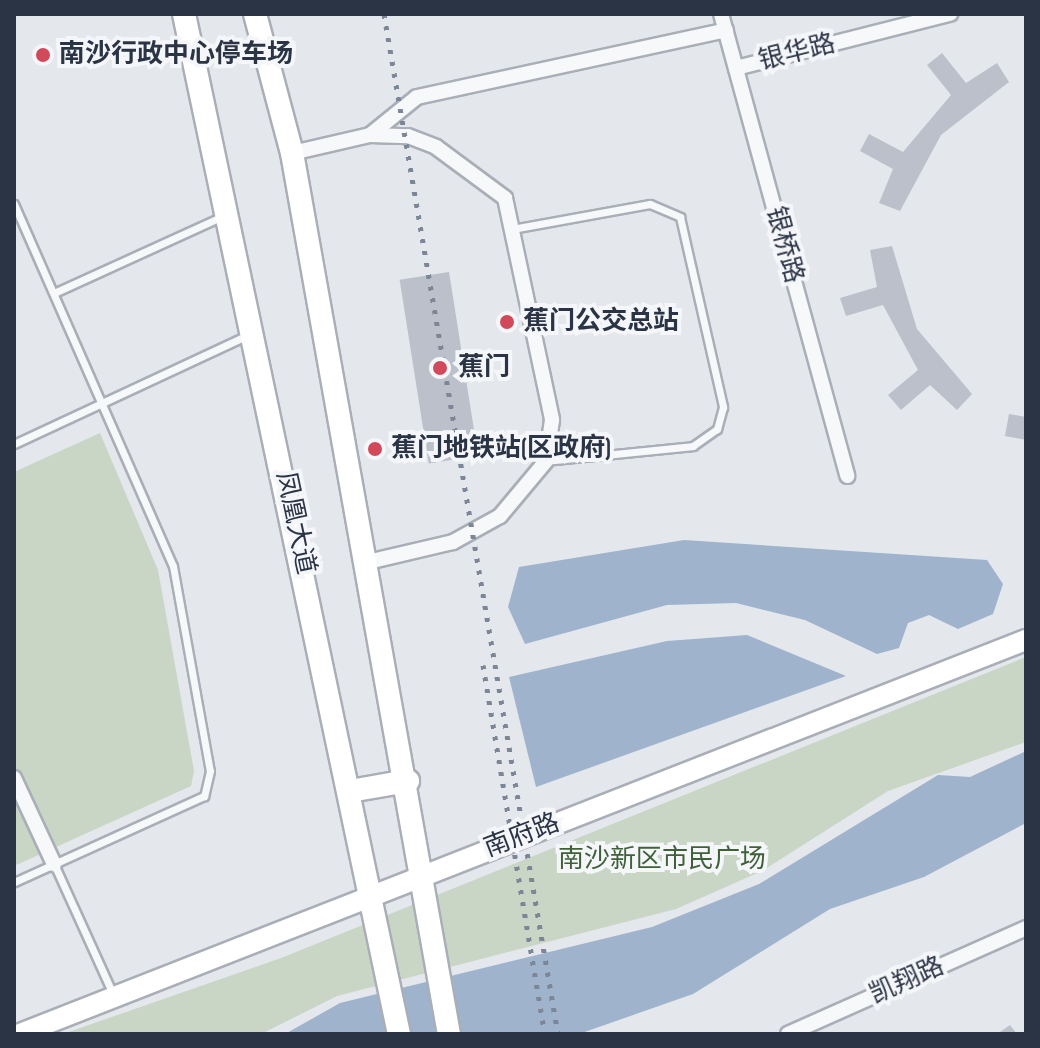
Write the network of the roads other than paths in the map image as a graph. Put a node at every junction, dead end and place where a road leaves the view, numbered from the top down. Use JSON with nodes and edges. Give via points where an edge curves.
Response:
{"nodes":[{"id":1,"x":184,"y":14,"type":"edge"},
{"id":2,"x":255,"y":14,"type":"edge"},
{"id":3,"x":721,"y":14,"type":"edge"},
{"id":4,"x":950,"y":14,"type":"edge"},
{"id":5,"x":726,"y":30,"type":"junction"},
{"id":6,"x":736,"y":68,"type":"junction"},
{"id":7,"x":370,"y":135,"type":"junction"},
{"id":8,"x":292,"y":153,"type":"junction"},
{"id":9,"x":14,"y":204,"type":"edge"},
{"id":10,"x":229,"y":213,"type":"junction"},
{"id":11,"x":512,"y":229,"type":"junction"},
{"id":12,"x":54,"y":293,"type":"junction"},
{"id":13,"x":255,"y":332,"type":"junction"},
{"id":14,"x":103,"y":402,"type":"junction"},
{"id":15,"x":14,"y":444,"type":"edge"},
{"id":16,"x":546,"y":461,"type":"junction"},
{"id":17,"x":847,"y":476,"type":"dead end"},
{"id":18,"x":368,"y":562,"type":"junction"},
{"id":19,"x":1026,"y":640,"type":"edge"},
{"id":20,"x":14,"y":778,"type":"edge"},
{"id":21,"x":408,"y":781,"type":"junction"},
{"id":22,"x":350,"y":791,"type":"junction"},
{"id":23,"x":54,"y":864,"type":"junction"},
{"id":24,"x":424,"y":874,"type":"junction"},
{"id":25,"x":14,"y":882,"type":"edge"},
{"id":26,"x":373,"y":898,"type":"junction"},
{"id":27,"x":1026,"y":928,"type":"edge"},
{"id":28,"x":115,"y":998,"type":"junction"},
{"id":29,"x":20,"y":1034,"type":"edge"},
{"id":30,"x":399,"y":1034,"type":"edge"},
{"id":31,"x":449,"y":1034,"type":"edge"},
{"id":32,"x":788,"y":1034,"type":"edge"}],
"edges":[{"from":1,"to":10,"type":"main road","name":"凤凰大道"},
{"from":2,"to":8,"type":"main road"},
{"from":3,"to":5,"type":"street","name":"银桥路"},
{"from":4,"to":6,"type":"street","name":"银华路"},
{"from":5,"to":6,"type":"street","name":"银桥路"},
{"from":5,"to":7,"type":"street","via":[[417,97]]},
{"from":6,"to":17,"type":"street","name":"银桥路"},
{"from":7,"to":8,"type":"street"},
{"from":7,"to":11,"type":"street","via":[[408,136],[469,168],[505,198]]},
{"from":8,"to":18,"type":"main road"},
{"from":9,"to":12,"type":"lane"},
{"from":10,"to":12,"type":"lane"},
{"from":10,"to":13,"type":"main road","name":"凤凰大道"},
{"from":11,"to":16,"type":"street","via":[[552,420]]},
{"from":11,"to":16,"type":"lane","via":[[650,204],[680,217],[723,407],[717,429],[693,446]]},
{"from":12,"to":14,"type":"lane"},
{"from":13,"to":14,"type":"lane"},
{"from":13,"to":22,"type":"main road","name":"凤凰大道"},
{"from":14,"to":15,"type":"lane"},
{"from":14,"to":23,"type":"lane","via":[[173,566],[210,771],[204,796]]},
{"from":16,"to":18,"type":"street","via":[[525,492],[480,530]]},
{"from":18,"to":21,"type":"main road"},
{"from":19,"to":24,"type":"street","name":"南府路"},
{"from":20,"to":23,"type":"street"},
{"from":21,"to":22,"type":"main road"},
{"from":21,"to":24,"type":"main road"},
{"from":22,"to":26,"type":"main road","name":"凤凰大道"},
{"from":23,"to":25,"type":"lane"},
{"from":23,"to":28,"type":"lane"},
{"from":24,"to":26,"type":"street","name":"南府路"},
{"from":24,"to":31,"type":"main road"},
{"from":26,"to":28,"type":"street","name":"南府路"},
{"from":26,"to":30,"type":"main road","name":"凤凰大道"},
{"from":27,"to":32,"type":"street","name":"凯翔路"},
{"from":28,"to":29,"type":"street","name":"南府路"}]}
